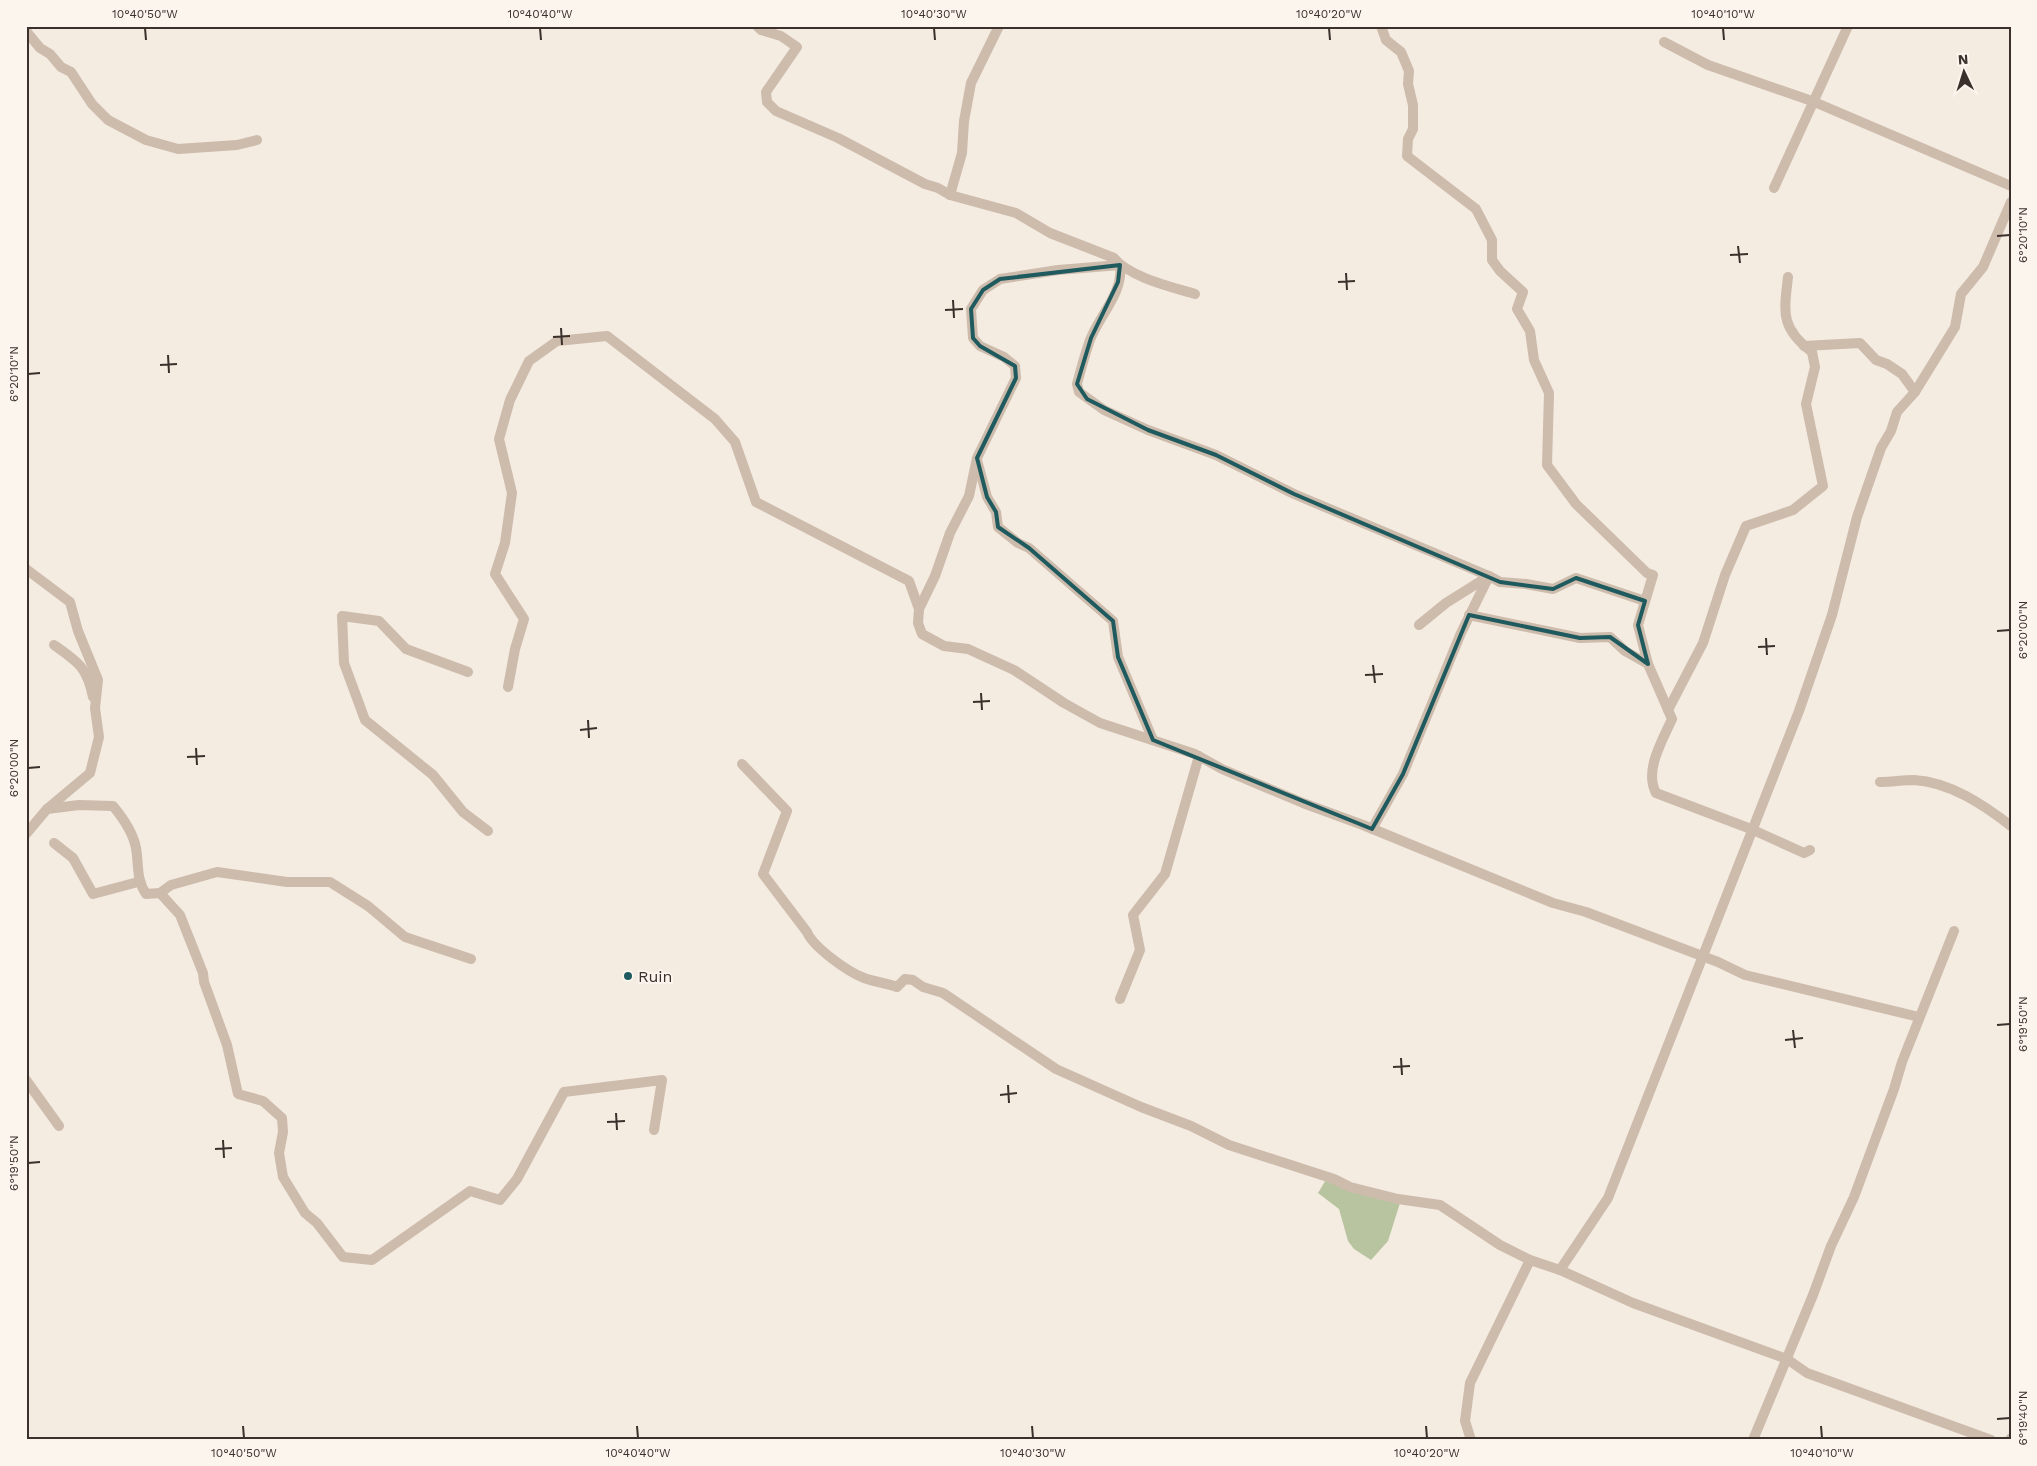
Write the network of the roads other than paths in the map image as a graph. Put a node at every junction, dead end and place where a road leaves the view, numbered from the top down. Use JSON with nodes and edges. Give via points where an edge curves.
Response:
{"nodes":[{"id":1,"x":757,"y":26,"type":"edge"},
{"id":2,"x":999,"y":26,"type":"edge"},
{"id":3,"x":1381,"y":26,"type":"edge"},
{"id":4,"x":1848,"y":26,"type":"edge"},
{"id":5,"x":26,"y":31,"type":"edge"},
{"id":6,"x":1664,"y":42,"type":"dead end"},
{"id":7,"x":1812,"y":101,"type":"junction"},
{"id":8,"x":257,"y":140,"type":"dead end"},
{"id":9,"x":2011,"y":186,"type":"edge"},
{"id":10,"x":1774,"y":188,"type":"dead end"},
{"id":11,"x":950,"y":195,"type":"junction"},
{"id":12,"x":2011,"y":202,"type":"edge"},
{"id":13,"x":1120,"y":265,"type":"junction"},
{"id":14,"x":1788,"y":277,"type":"dead end"},
{"id":15,"x":1195,"y":294,"type":"dead end"},
{"id":16,"x":1804,"y":346,"type":"junction"},
{"id":17,"x":1915,"y":392,"type":"junction"},
{"id":18,"x":977,"y":458,"type":"junction"},
{"id":19,"x":26,"y":569,"type":"edge"},
{"id":20,"x":1489,"y":576,"type":"junction"},
{"id":21,"x":1645,"y":601,"type":"junction"},
{"id":22,"x":919,"y":609,"type":"junction"},
{"id":23,"x":1469,"y":615,"type":"junction"},
{"id":24,"x":1418,"y":625,"type":"dead end"},
{"id":25,"x":54,"y":645,"type":"dead end"},
{"id":26,"x":1648,"y":664,"type":"junction"},
{"id":27,"x":468,"y":672,"type":"dead end"},
{"id":28,"x":508,"y":687,"type":"dead end"},
{"id":29,"x":95,"y":708,"type":"junction"},
{"id":30,"x":1668,"y":710,"type":"junction"},
{"id":31,"x":1153,"y":740,"type":"junction"},
{"id":32,"x":1199,"y":756,"type":"junction"},
{"id":33,"x":742,"y":764,"type":"dead end"},
{"id":34,"x":1880,"y":782,"type":"dead end"},
{"id":35,"x":47,"y":809,"type":"junction"},
{"id":36,"x":2011,"y":826,"type":"edge"},
{"id":37,"x":1372,"y":829,"type":"junction"},
{"id":38,"x":1751,"y":829,"type":"junction"},
{"id":39,"x":488,"y":831,"type":"dead end"},
{"id":40,"x":26,"y":834,"type":"edge"},
{"id":41,"x":54,"y":843,"type":"dead end"},
{"id":42,"x":1810,"y":850,"type":"dead end"},
{"id":43,"x":138,"y":882,"type":"junction"},
{"id":44,"x":160,"y":893,"type":"junction"},
{"id":45,"x":1954,"y":931,"type":"dead end"},
{"id":46,"x":1702,"y":956,"type":"junction"},
{"id":47,"x":471,"y":959,"type":"dead end"},
{"id":48,"x":1120,"y":999,"type":"dead end"},
{"id":49,"x":1919,"y":1017,"type":"junction"},
{"id":50,"x":26,"y":1080,"type":"edge"},
{"id":51,"x":59,"y":1126,"type":"dead end"},
{"id":52,"x":654,"y":1130,"type":"dead end"},
{"id":53,"x":1530,"y":1260,"type":"junction"},
{"id":54,"x":1560,"y":1270,"type":"junction"},
{"id":55,"x":1787,"y":1360,"type":"junction"},
{"id":56,"x":1471,"y":1440,"type":"edge"},
{"id":57,"x":1753,"y":1440,"type":"edge"},
{"id":58,"x":1992,"y":1440,"type":"edge"}],
"edges":[{"from":1,"to":11,"type":"street","via":[[797,47],[766,92],[767,102],[776,111],[838,138]]},
{"from":2,"to":11,"type":"street","via":[[971,83],[962,154]]},
{"from":3,"to":21,"type":"street","via":[[1386,40],[1401,52],[1409,71],[1413,129],[1408,139],[1407,156],[1476,209],[1492,240],[1492,260],[1523,292],[1517,309],[1530,331],[1534,360],[1549,393],[1546,465],[1576,504],[1647,573],[1653,575]]},
{"from":4,"to":7,"type":"street"},
{"from":5,"to":8,"type":"street","via":[[40,48],[71,72],[92,104],[108,120],[146,140],[178,149],[237,145]]},
{"from":6,"to":7,"type":"street","via":[[1708,65]]},
{"from":7,"to":9,"type":"street"},
{"from":7,"to":10,"type":"street"},
{"from":11,"to":13,"type":"street","via":[[1016,213],[1050,233],[1114,258]]},
{"from":12,"to":17,"type":"street","via":[[1983,267],[1961,294],[1955,327]]},
{"from":13,"to":15,"type":"street"},
{"from":13,"to":18,"type":"street","via":[[1058,270],[1000,280],[983,290],[971,309],[973,338],[980,346],[1015,366],[1016,378]]},
{"from":13,"to":20,"type":"street","via":[[1118,282],[1110,304],[1090,338],[1077,384],[1079,392],[1087,399],[1148,430],[1216,455],[1294,494]]},
{"from":14,"to":16,"type":"street","via":[[1784,314],[1797,341]]},
{"from":16,"to":17,"type":"street","via":[[1860,343],[1876,360],[1902,374]]},
{"from":16,"to":30,"type":"street","via":[[1812,352],[1815,367],[1806,404],[1823,486],[1793,510],[1746,526],[1725,575],[1703,643]]},
{"from":17,"to":38,"type":"street","via":[[1897,412],[1881,448],[1857,517],[1832,615],[1799,711]]},
{"from":18,"to":22,"type":"street","via":[[969,496]]},
{"from":18,"to":31,"type":"street","via":[[998,527],[1036,554],[1113,622],[1118,657]]},
{"from":19,"to":29,"type":"street","via":[[70,602],[98,680]]},
{"from":20,"to":21,"type":"street","via":[[1500,582],[1553,589],[1576,578]]},
{"from":20,"to":23,"type":"street"},
{"from":20,"to":24,"type":"street"},
{"from":21,"to":26,"type":"street","via":[[1638,625]]},
{"from":22,"to":28,"type":"street","via":[[909,581],[756,502],[735,442],[715,419],[607,336],[557,341],[529,361],[510,400],[498,439],[512,493],[505,543],[495,574],[524,619],[514,649]]},
{"from":22,"to":31,"type":"street","via":[[918,623],[922,634],[944,646],[968,649],[1014,670],[1100,723]]},
{"from":23,"to":26,"type":"street","via":[[1580,638],[1610,637],[1625,651]]},
{"from":23,"to":37,"type":"street","via":[[1403,774]]},
{"from":25,"to":29,"type":"street","via":[[74,659],[88,676]]},
{"from":26,"to":30,"type":"street"},
{"from":27,"to":39,"type":"street","via":[[406,649],[379,621],[342,616],[344,663],[365,720],[432,774],[463,812]]},
{"from":29,"to":35,"type":"street","via":[[99,737],[90,772]]},
{"from":30,"to":38,"type":"street","via":[[1672,719],[1656,754],[1651,784],[1656,793]]},
{"from":31,"to":32,"type":"street"},
{"from":32,"to":37,"type":"street","via":[[1222,769]]},
{"from":32,"to":48,"type":"street","via":[[1165,874],[1133,915],[1140,950]]},
{"from":33,"to":53,"type":"street","via":[[787,811],[763,874],[811,940],[839,963],[871,980],[897,987],[905,979],[913,980],[923,987],[944,993],[1056,1069],[1230,1145],[1350,1187],[1440,1205],[1500,1245]]},
{"from":34,"to":36,"type":"street","via":[[1913,780],[1943,786],[1988,808]]},
{"from":35,"to":40,"type":"street"},
{"from":35,"to":43,"type":"street","via":[[79,805],[113,806],[126,822],[136,846]]},
{"from":37,"to":46,"type":"street","via":[[1553,903],[1586,912]]},
{"from":38,"to":42,"type":"street","via":[[1804,853]]},
{"from":38,"to":46,"type":"street"},
{"from":41,"to":43,"type":"street","via":[[73,858],[93,894]]},
{"from":43,"to":44,"type":"street","via":[[146,894]]},
{"from":44,"to":47,"type":"street","via":[[171,885],[217,872],[287,882],[330,882],[368,906],[405,937]]},
{"from":44,"to":52,"type":"street","via":[[180,915],[203,973],[227,1045],[238,1094],[263,1100],[282,1118],[279,1153],[283,1177],[305,1213],[317,1223],[343,1257],[372,1260],[470,1191],[500,1200],[517,1179],[564,1092],[662,1080]]},
{"from":45,"to":49,"type":"street"},
{"from":46,"to":49,"type":"street","via":[[1745,975]]},
{"from":46,"to":54,"type":"street","via":[[1608,1198]]},
{"from":49,"to":55,"type":"street","via":[[1854,1197],[1831,1246]]},
{"from":50,"to":51,"type":"street"},
{"from":53,"to":54,"type":"street"},
{"from":53,"to":56,"type":"street","via":[[1470,1383],[1465,1421]]},
{"from":54,"to":55,"type":"street","via":[[1634,1303]]},
{"from":55,"to":57,"type":"street"},
{"from":55,"to":58,"type":"street","via":[[1807,1372]]}]}
